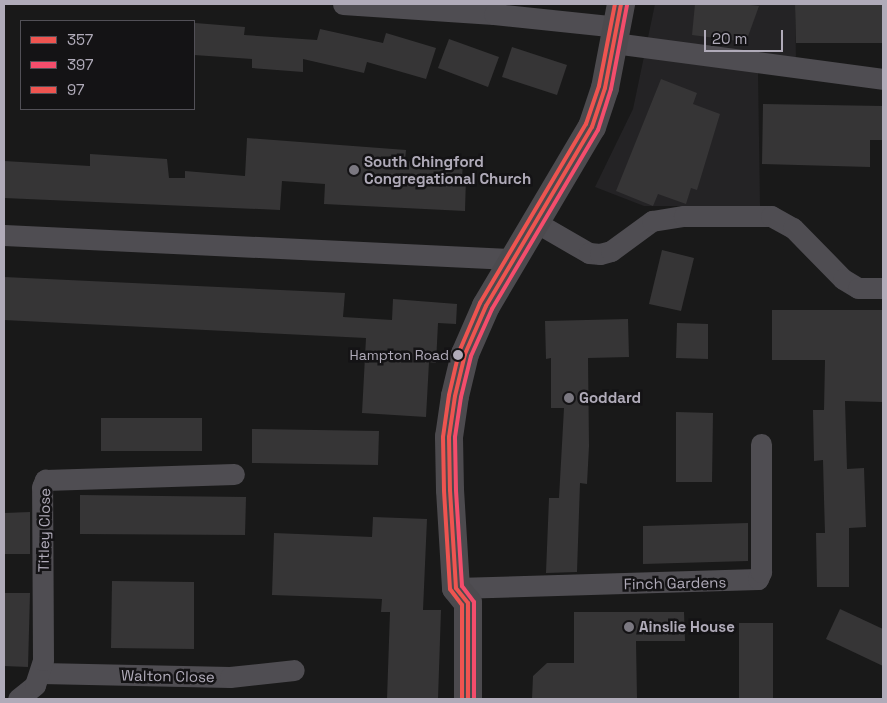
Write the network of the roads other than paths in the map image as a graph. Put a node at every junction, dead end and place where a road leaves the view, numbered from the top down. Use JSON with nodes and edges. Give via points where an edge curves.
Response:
{"nodes":[{"id":1,"x":343,"y":4,"type":"edge"},
{"id":2,"x":618,"y":25,"type":"edge"},
{"id":3,"x":883,"y":79,"type":"edge"},
{"id":4,"x":537,"y":222,"type":"junction"},
{"id":5,"x":4,"y":235,"type":"edge"},
{"id":6,"x":511,"y":259,"type":"junction"},
{"id":7,"x":883,"y":288,"type":"edge"},
{"id":8,"x":761,"y":444,"type":"dead end"},
{"id":9,"x":234,"y":474,"type":"dead end"},
{"id":10,"x":456,"y":588,"type":"junction"},
{"id":11,"x":294,"y":670,"type":"dead end"},
{"id":12,"x":41,"y":673,"type":"junction"},
{"id":13,"x":18,"y":699,"type":"edge"},
{"id":14,"x":468,"y":699,"type":"edge"}],
"edges":[{"from":1,"to":2,"type":"street"},
{"from":2,"to":3,"type":"street"},
{"from":2,"to":4,"type":"main road","via":[[592,127]]},
{"from":4,"to":6,"type":"main road"},
{"from":4,"to":7,"type":"street","via":[[572,244],[600,254],[611,251],[652,221],[684,216],[771,216],[794,228],[843,280],[858,288]]},
{"from":5,"to":6,"type":"street"},
{"from":6,"to":10,"type":"main road","via":[[465,354],[455,396],[449,437]]},
{"from":8,"to":10,"type":"street","name":"Finch Gardens","via":[[758,579]]},
{"from":9,"to":12,"type":"street","name":"Titley Close","via":[[45,480],[42,487]]},
{"from":10,"to":14,"type":"main road","via":[[468,603]]},
{"from":11,"to":12,"type":"street","name":"Walton Close","via":[[230,677]]},
{"from":12,"to":13,"type":"street","via":[[35,685]]}]}
